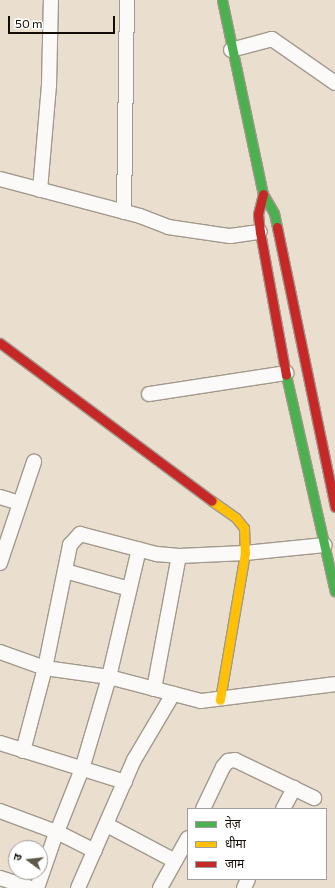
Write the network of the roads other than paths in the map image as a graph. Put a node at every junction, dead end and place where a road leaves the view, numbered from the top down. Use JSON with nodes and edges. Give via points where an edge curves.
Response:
{"nodes":[{"id":1,"x":51,"y":0,"type":"edge"},
{"id":2,"x":127,"y":0,"type":"edge"},
{"id":3,"x":222,"y":0,"type":"edge"},
{"id":4,"x":231,"y":50,"type":"junction"},
{"id":5,"x":335,"y":83,"type":"edge"},
{"id":6,"x":0,"y":179,"type":"edge"},
{"id":7,"x":40,"y":190,"type":"junction"},
{"id":8,"x":263,"y":194,"type":"junction"},
{"id":9,"x":124,"y":212,"type":"junction"},
{"id":10,"x":260,"y":232,"type":"junction"},
{"id":11,"x":0,"y":344,"type":"edge"},
{"id":12,"x":286,"y":373,"type":"junction"},
{"id":13,"x":149,"y":394,"type":"dead end"},
{"id":14,"x":34,"y":462,"type":"dead end"},
{"id":15,"x":0,"y":497,"type":"edge"},
{"id":16,"x":20,"y":503,"type":"junction"},
{"id":17,"x":335,"y":507,"type":"edge"},
{"id":18,"x":325,"y":545,"type":"junction"},
{"id":19,"x":139,"y":549,"type":"junction"},
{"id":20,"x":245,"y":553,"type":"junction"},
{"id":21,"x":179,"y":556,"type":"junction"},
{"id":22,"x":0,"y":563,"type":"edge"},
{"id":23,"x":65,"y":571,"type":"junction"},
{"id":24,"x":129,"y":589,"type":"junction"},
{"id":25,"x":335,"y":592,"type":"edge"},
{"id":26,"x":0,"y":652,"type":"edge"},
{"id":27,"x":45,"y":668,"type":"junction"},
{"id":28,"x":109,"y":677,"type":"junction"},
{"id":29,"x":335,"y":684,"type":"edge"},
{"id":30,"x":154,"y":689,"type":"junction"},
{"id":31,"x":173,"y":694,"type":"junction"},
{"id":32,"x":220,"y":700,"type":"junction"},
{"id":33,"x":0,"y":743,"type":"edge"},
{"id":34,"x":23,"y":751,"type":"junction"},
{"id":35,"x":82,"y":769,"type":"junction"},
{"id":36,"x":125,"y":782,"type":"junction"},
{"id":37,"x":294,"y":788,"type":"junction"},
{"id":38,"x":314,"y":798,"type":"dead end"},
{"id":39,"x":204,"y":808,"type":"edge"},
{"id":40,"x":284,"y":808,"type":"edge"},
{"id":41,"x":0,"y":811,"type":"edge"},
{"id":42,"x":108,"y":825,"type":"junction"},
{"id":43,"x":58,"y":832,"type":"junction"},
{"id":44,"x":187,"y":840,"type":"edge"},
{"id":45,"x":95,"y":851,"type":"junction"},
{"id":46,"x":175,"y":861,"type":"junction"},
{"id":47,"x":0,"y":878,"type":"edge"},
{"id":48,"x":31,"y":888,"type":"edge"},
{"id":49,"x":37,"y":888,"type":"edge"},
{"id":50,"x":78,"y":888,"type":"edge"},
{"id":51,"x":160,"y":888,"type":"edge"}],
"edges":[{"from":1,"to":7,"type":"street","via":[[49,85]]},
{"from":2,"to":9,"type":"street"},
{"from":3,"to":4,"type":"main road"},
{"from":4,"to":5,"type":"street","via":[[272,39]]},
{"from":4,"to":8,"type":"main road"},
{"from":6,"to":7,"type":"street"},
{"from":7,"to":9,"type":"street"},
{"from":8,"to":10,"type":"main road","via":[[258,214]]},
{"from":8,"to":17,"type":"main road","via":[[274,213]]},
{"from":9,"to":10,"type":"street","via":[[168,227],[230,236]]},
{"from":10,"to":12,"type":"main road"},
{"from":11,"to":20,"type":"main road","via":[[236,518],[244,528]]},
{"from":12,"to":13,"type":"street"},
{"from":12,"to":18,"type":"main road"},
{"from":14,"to":16,"type":"street"},
{"from":15,"to":16,"type":"street"},
{"from":16,"to":22,"type":"street"},
{"from":18,"to":20,"type":"street"},
{"from":18,"to":25,"type":"main road"},
{"from":19,"to":21,"type":"street"},
{"from":19,"to":23,"type":"street","via":[[80,534],[70,545]]},
{"from":19,"to":24,"type":"street"},
{"from":20,"to":21,"type":"street"},
{"from":20,"to":32,"type":"main road"},
{"from":21,"to":30,"type":"street"},
{"from":23,"to":24,"type":"street"},
{"from":23,"to":27,"type":"street"},
{"from":24,"to":28,"type":"street"},
{"from":26,"to":27,"type":"street"},
{"from":27,"to":28,"type":"street"},
{"from":27,"to":34,"type":"street"},
{"from":28,"to":30,"type":"street"},
{"from":28,"to":35,"type":"street"},
{"from":29,"to":32,"type":"street"},
{"from":30,"to":31,"type":"street"},
{"from":31,"to":32,"type":"street","via":[[202,701]]},
{"from":31,"to":36,"type":"street","via":[[134,760]]},
{"from":33,"to":34,"type":"street"},
{"from":34,"to":35,"type":"street"},
{"from":35,"to":36,"type":"street"},
{"from":35,"to":43,"type":"street"},
{"from":36,"to":42,"type":"street"},
{"from":37,"to":38,"type":"street"},
{"from":37,"to":39,"type":"street","via":[[243,763],[228,761]]},
{"from":37,"to":40,"type":"street"},
{"from":41,"to":43,"type":"street"},
{"from":42,"to":45,"type":"street"},
{"from":42,"to":46,"type":"street"},
{"from":43,"to":45,"type":"street"},
{"from":43,"to":49,"type":"street"},
{"from":44,"to":46,"type":"street"},
{"from":45,"to":50,"type":"street"},
{"from":46,"to":51,"type":"street"},
{"from":47,"to":48,"type":"street"}]}
